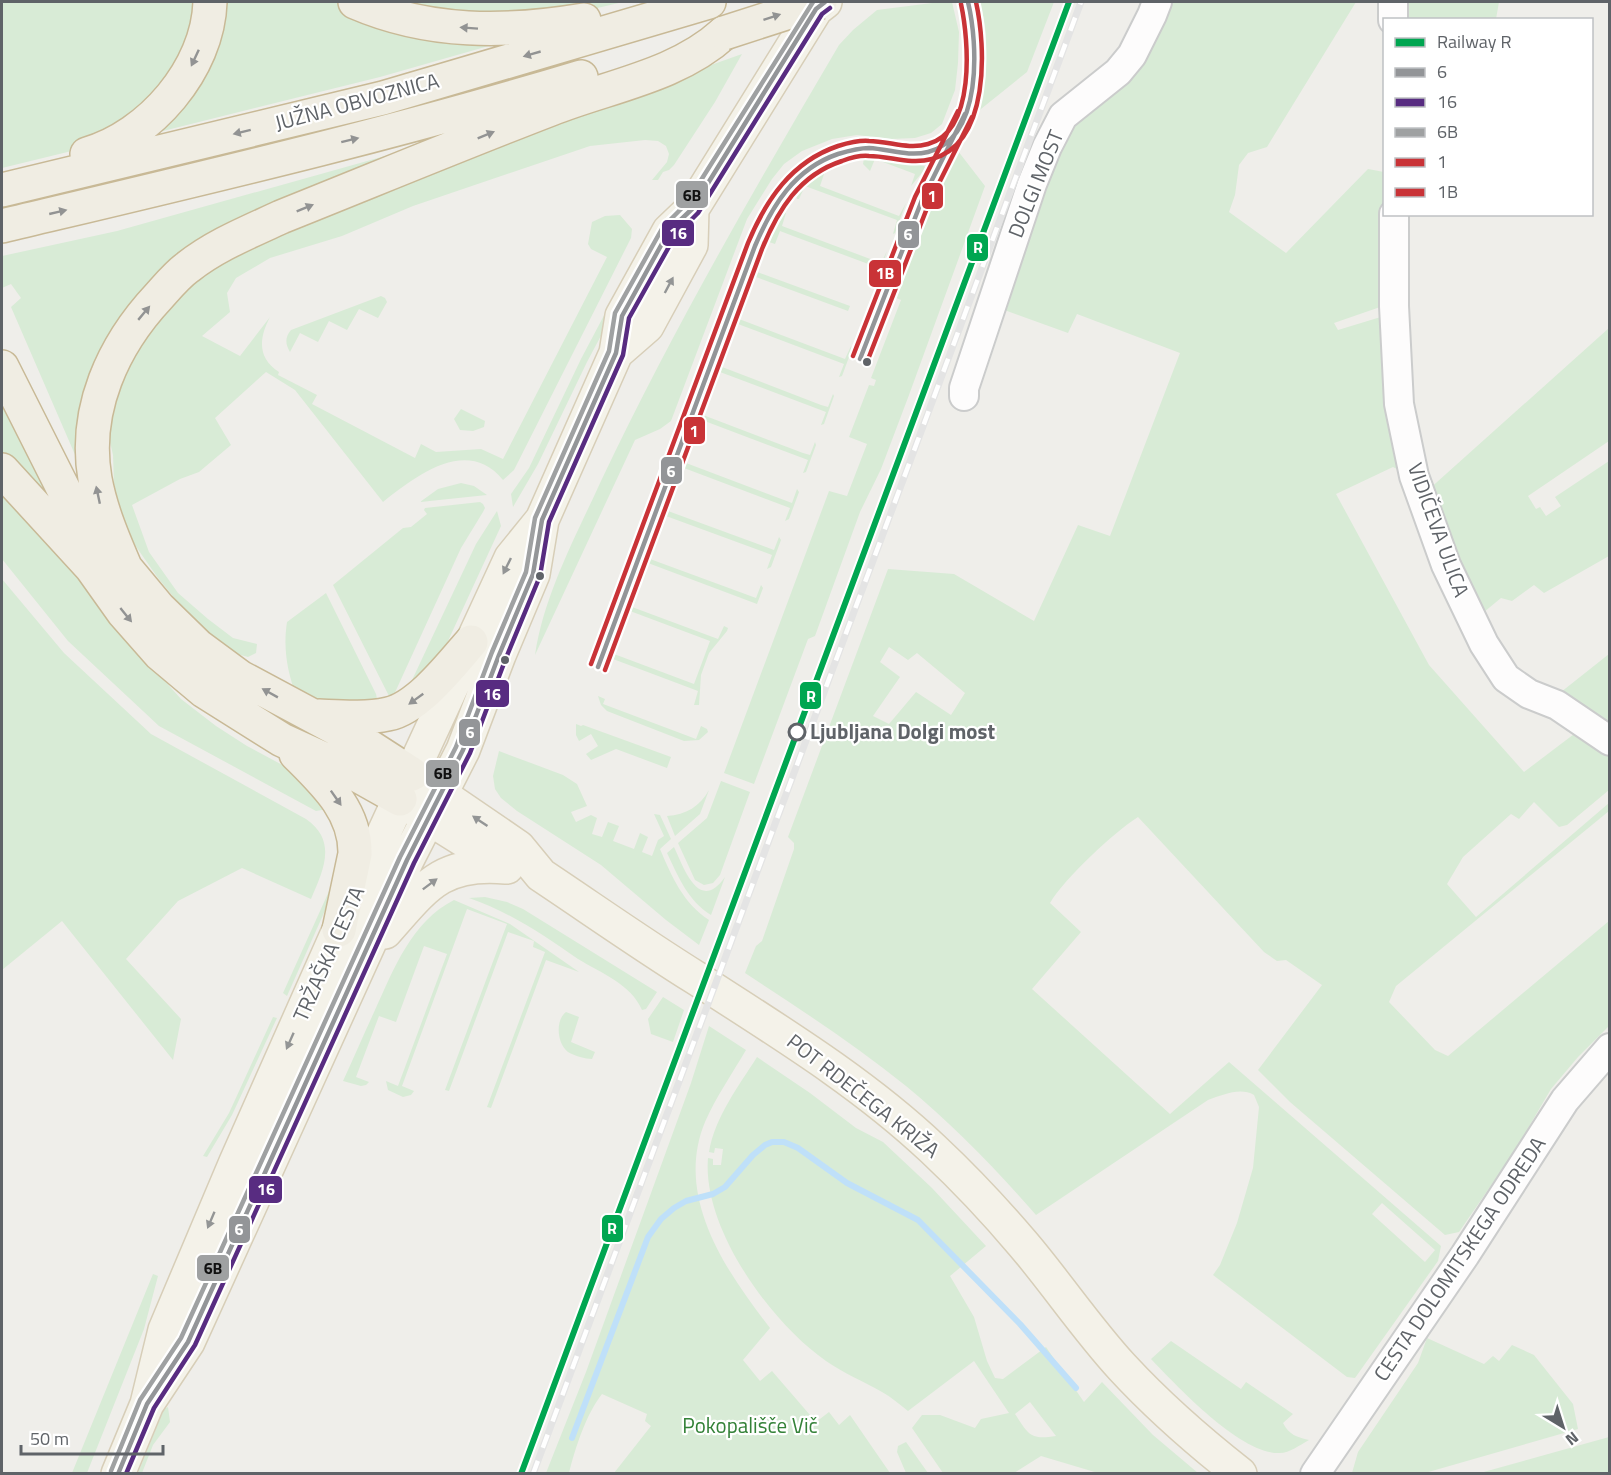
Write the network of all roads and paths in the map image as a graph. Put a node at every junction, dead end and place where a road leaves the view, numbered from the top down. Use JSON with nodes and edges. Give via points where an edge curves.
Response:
{"nodes":[{"id":1,"x":210,"y":2,"type":"edge"},
{"id":2,"x":355,"y":2,"type":"edge"},
{"id":3,"x":650,"y":2,"type":"edge"},
{"id":4,"x":709,"y":2,"type":"edge"},
{"id":5,"x":1157,"y":2,"type":"edge"},
{"id":6,"x":1393,"y":2,"type":"edge"},
{"id":7,"x":820,"y":3,"type":"edge"},
{"id":8,"x":1393,"y":18,"type":"edge"},
{"id":9,"x":673,"y":57,"type":"junction"},
{"id":10,"x":2,"y":183,"type":"edge"},
{"id":11,"x":2,"y":190,"type":"edge"},
{"id":12,"x":1394,"y":216,"type":"edge"},
{"id":13,"x":2,"y":226,"type":"edge"},
{"id":14,"x":2,"y":367,"type":"edge"},
{"id":15,"x":964,"y":396,"type":"dead end"},
{"id":16,"x":2,"y":470,"type":"edge"},
{"id":17,"x":69,"y":500,"type":"junction"},
{"id":18,"x":542,"y":520,"type":"junction"},
{"id":19,"x":91,"y":567,"type":"junction"},
{"id":20,"x":126,"y":569,"type":"junction"},
{"id":21,"x":471,"y":642,"type":"junction"},
{"id":22,"x":311,"y":716,"type":"junction"},
{"id":23,"x":282,"y":740,"type":"junction"},
{"id":24,"x":1610,"y":741,"type":"edge"},
{"id":25,"x":406,"y":786,"type":"junction"},
{"id":26,"x":434,"y":807,"type":"junction"},
{"id":27,"x":506,"y":867,"type":"junction"},
{"id":28,"x":541,"y":875,"type":"junction"},
{"id":29,"x":339,"y":930,"type":"junction"},
{"id":30,"x":362,"y":958,"type":"junction"},
{"id":31,"x":1610,"y":1048,"type":"edge"},
{"id":32,"x":147,"y":1404,"type":"junction"},
{"id":33,"x":118,"y":1473,"type":"edge"},
{"id":34,"x":1240,"y":1473,"type":"edge"},
{"id":35,"x":1316,"y":1473,"type":"edge"}],
"edges":[{"from":1,"to":10,"type":"highway","one_way":true,"via":[[205,31],[192,66],[171,96],[138,128],[101,150],[32,168]]},
{"from":3,"to":2,"type":"highway","one_way":true,"via":[[592,18],[503,30],[424,23]]},
{"from":4,"to":11,"type":"highway","name":"JUŽNA OBVOZNICA","one_way":true,"via":[[382,98]]},
{"from":5,"to":15,"type":"street","name":"DOLGI MOST","via":[[1132,54],[1118,72],[1063,116],[1047,147]]},
{"from":6,"to":8,"type":"street"},
{"from":9,"to":7,"type":"highway","one_way":true,"bridge":true,"via":[[724,33]]},
{"from":7,"to":18,"type":"main road","name":"TRŽAŠKA CESTA","via":[[692,209],[669,231],[622,316],[616,353]]},
{"from":13,"to":9,"type":"highway","name":"JUŽNA OBVOZNICA","one_way":true},
{"from":20,"to":9,"type":"highway","one_way":true,"via":[[101,508],[92,449],[95,416],[103,383],[121,345],[141,316],[188,267],[281,217]]},
{"from":12,"to":24,"type":"street","name":"VIDIČEVA ULICA","via":[[1400,404],[1414,476],[1446,565],[1484,644],[1506,678],[1529,694],[1557,705]]},
{"from":14,"to":17,"type":"highway"},
{"from":16,"to":19,"type":"highway"},
{"from":17,"to":19,"type":"highway"},
{"from":17,"to":20,"type":"highway"},
{"from":18,"to":21,"type":"main road","name":"TRŽAŠKA CESTA","one_way":true,"via":[[510,558]]},
{"from":18,"to":26,"type":"main road","name":"TRŽAŠKA CESTA","via":[[533,574],[463,750]]},
{"from":19,"to":23,"type":"highway","one_way":true,"via":[[160,654],[204,691]]},
{"from":22,"to":20,"type":"highway","one_way":true,"via":[[240,677],[198,646]]},
{"from":21,"to":22,"type":"highway","one_way":true,"via":[[438,680],[391,714]]},
{"from":21,"to":25,"type":"main road","name":"TRŽAŠKA CESTA"},
{"from":22,"to":25,"type":"highway","via":[[367,745]]},
{"from":23,"to":25,"type":"highway","via":[[352,772]]},
{"from":23,"to":29,"type":"highway","one_way":true,"via":[[329,789],[353,829],[355,854]]},
{"from":25,"to":26,"type":"main road"},
{"from":25,"to":29,"type":"main road","name":"TRŽAŠKA CESTA"},
{"from":26,"to":27,"type":"main road","name":"POT RDEČEGA KRIŽA"},
{"from":28,"to":26,"type":"main road","name":"POT RDEČEGA KRIŽA","one_way":true,"via":[[518,848]]},
{"from":26,"to":30,"type":"main road","name":"TRŽAŠKA CESTA"},
{"from":27,"to":28,"type":"main road","name":"POT RDEČEGA KRIŽA"},
{"from":30,"to":27,"type":"main road","one_way":true,"via":[[435,880],[468,867]]},
{"from":28,"to":34,"type":"main road","name":"POT RDEČEGA KRIŽA","via":[[795,1041],[900,1120],[995,1212],[1149,1396]]},
{"from":29,"to":32,"type":"main road","name":"TRŽAŠKA CESTA","one_way":true,"via":[[165,1330]]},
{"from":30,"to":32,"type":"main road","name":"TRŽAŠKA CESTA","via":[[188,1342]]},
{"from":31,"to":35,"type":"street","name":"CESTA DOLOMITSKEGA ODREDA","via":[[1565,1100]]},
{"from":32,"to":33,"type":"main road","name":"TRŽAŠKA CESTA"}]}
